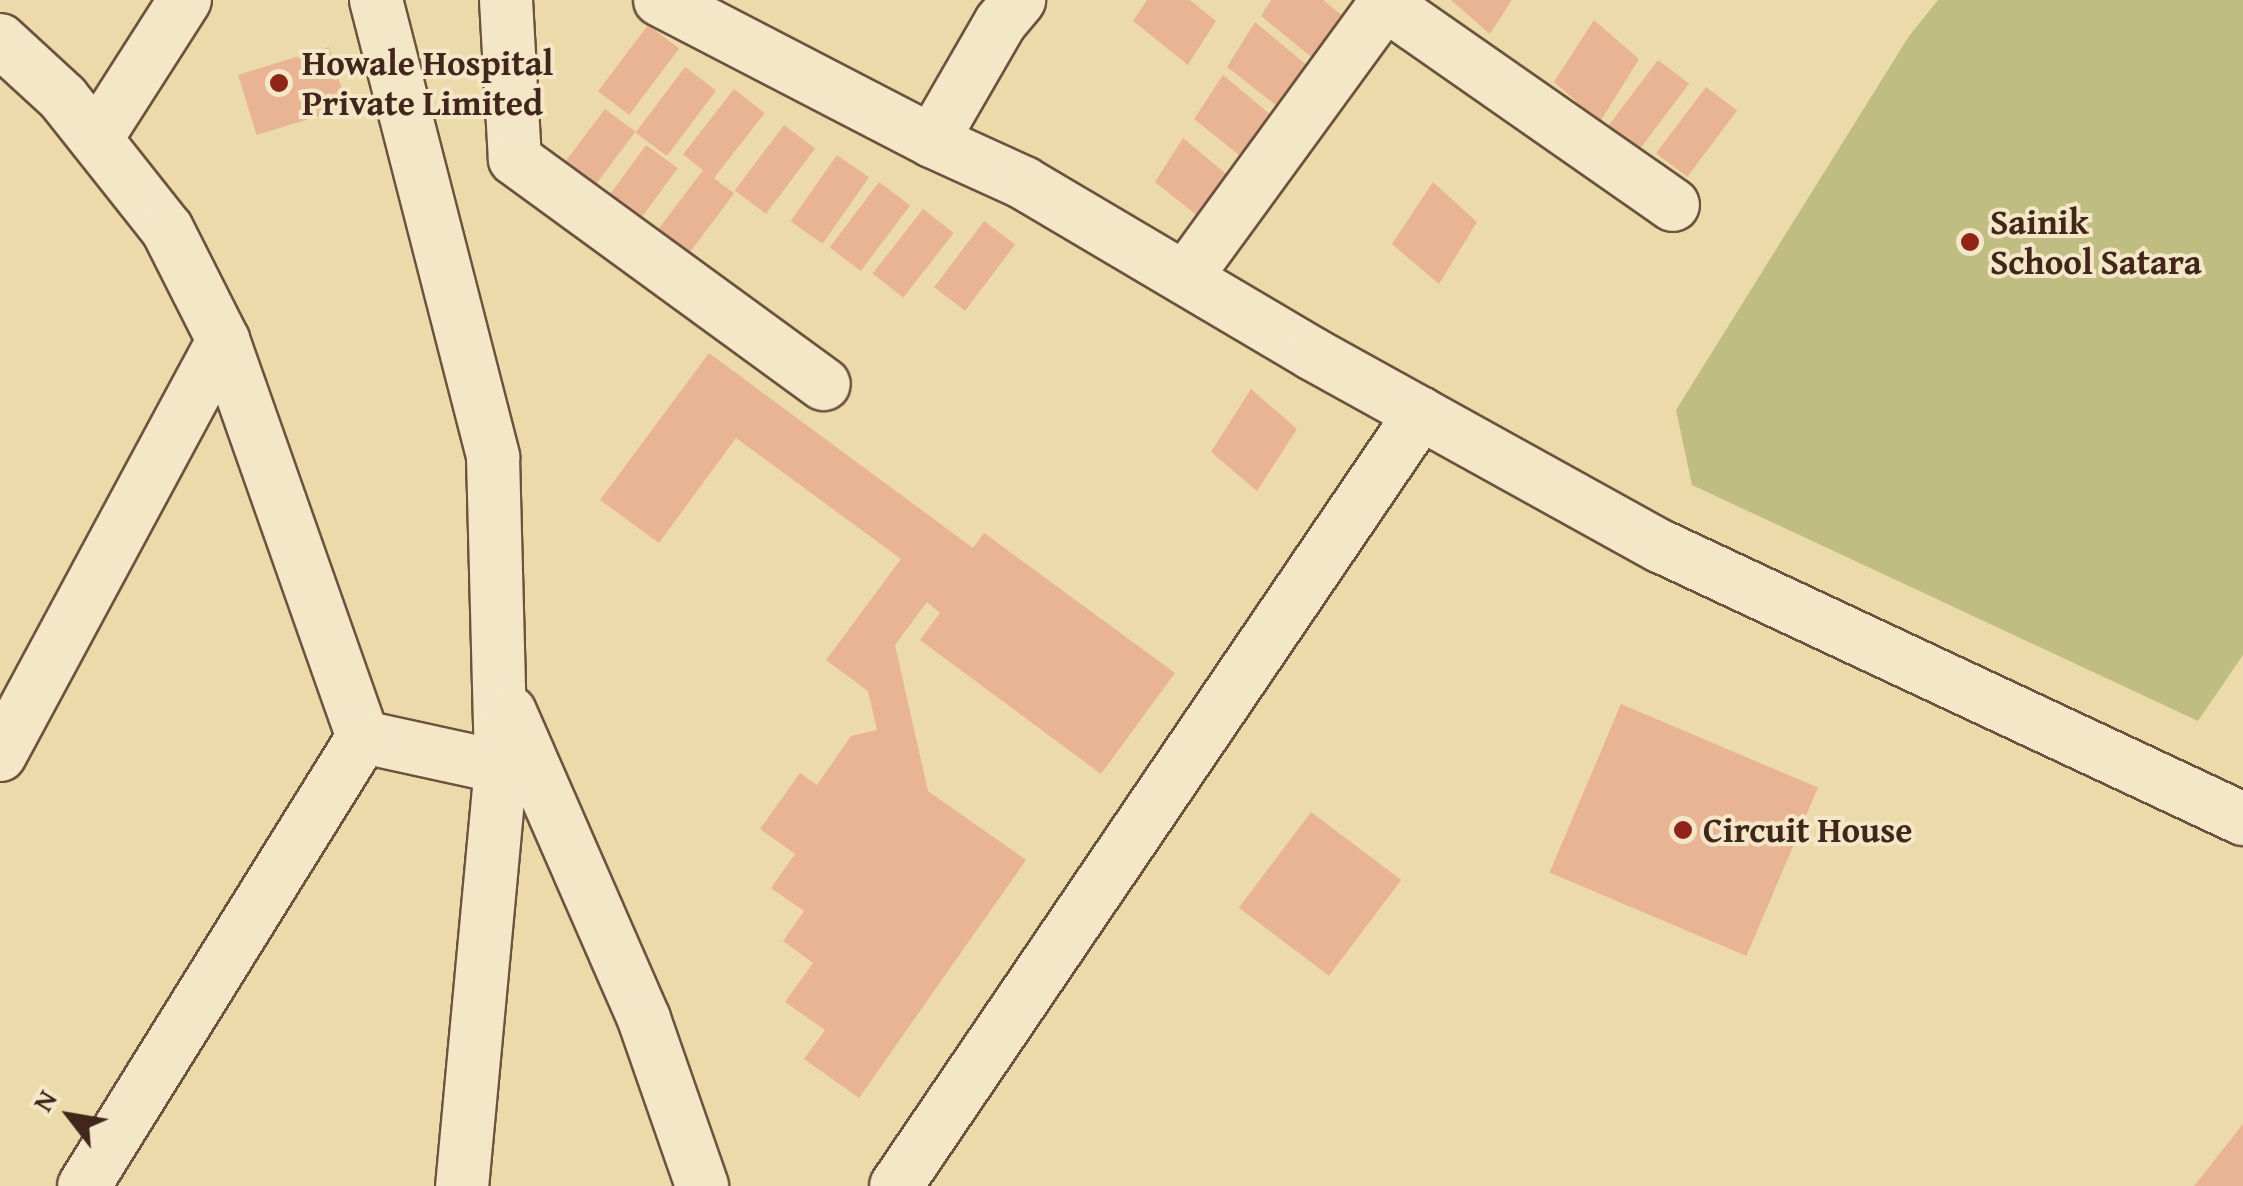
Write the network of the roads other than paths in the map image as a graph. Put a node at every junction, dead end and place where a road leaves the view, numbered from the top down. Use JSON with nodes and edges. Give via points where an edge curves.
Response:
{"nodes":[{"id":1,"x":18,"y":0,"type":"edge"},
{"id":2,"x":185,"y":0,"type":"edge"},
{"id":3,"x":376,"y":0,"type":"edge"},
{"id":4,"x":506,"y":0,"type":"edge"},
{"id":5,"x":660,"y":0,"type":"edge"},
{"id":6,"x":1019,"y":0,"type":"edge"},
{"id":7,"x":1386,"y":2,"type":"edge"},
{"id":8,"x":0,"y":28,"type":"edge"},
{"id":9,"x":0,"y":40,"type":"edge"},
{"id":10,"x":96,"y":138,"type":"junction"},
{"id":11,"x":932,"y":141,"type":"junction"},
{"id":12,"x":1672,"y":205,"type":"dead end"},
{"id":13,"x":1185,"y":278,"type":"junction"},
{"id":14,"x":224,"y":340,"type":"junction"},
{"id":15,"x":824,"y":384,"type":"dead end"},
{"id":16,"x":1421,"y":414,"type":"junction"},
{"id":17,"x":499,"y":688,"type":"junction"},
{"id":18,"x":363,"y":738,"type":"junction"},
{"id":19,"x":0,"y":755,"type":"edge"},
{"id":20,"x":501,"y":767,"type":"junction"},
{"id":21,"x":2243,"y":820,"type":"edge"},
{"id":22,"x":84,"y":1186,"type":"edge"},
{"id":23,"x":462,"y":1186,"type":"edge"},
{"id":24,"x":702,"y":1186,"type":"edge"},
{"id":25,"x":896,"y":1186,"type":"edge"}],
"edges":[{"from":1,"to":8,"type":"street"},
{"from":2,"to":10,"type":"street"},
{"from":3,"to":17,"type":"street","via":[[493,456]]},
{"from":4,"to":15,"type":"street","via":[[514,159]]},
{"from":5,"to":11,"type":"street"},
{"from":6,"to":11,"type":"street"},
{"from":7,"to":12,"type":"street"},
{"from":7,"to":13,"type":"street"},
{"from":9,"to":10,"type":"street","via":[[64,98]]},
{"from":10,"to":14,"type":"street","via":[[168,229]]},
{"from":11,"to":13,"type":"street","via":[[1024,183]]},
{"from":13,"to":16,"type":"street"},
{"from":14,"to":18,"type":"street"},
{"from":14,"to":19,"type":"street"},
{"from":16,"to":21,"type":"street","via":[[1660,546]]},
{"from":16,"to":25,"type":"street"},
{"from":17,"to":20,"type":"street"},
{"from":17,"to":24,"type":"street","via":[[644,1019]]},
{"from":18,"to":20,"type":"street"},
{"from":18,"to":22,"type":"street"},
{"from":20,"to":23,"type":"street"}]}
